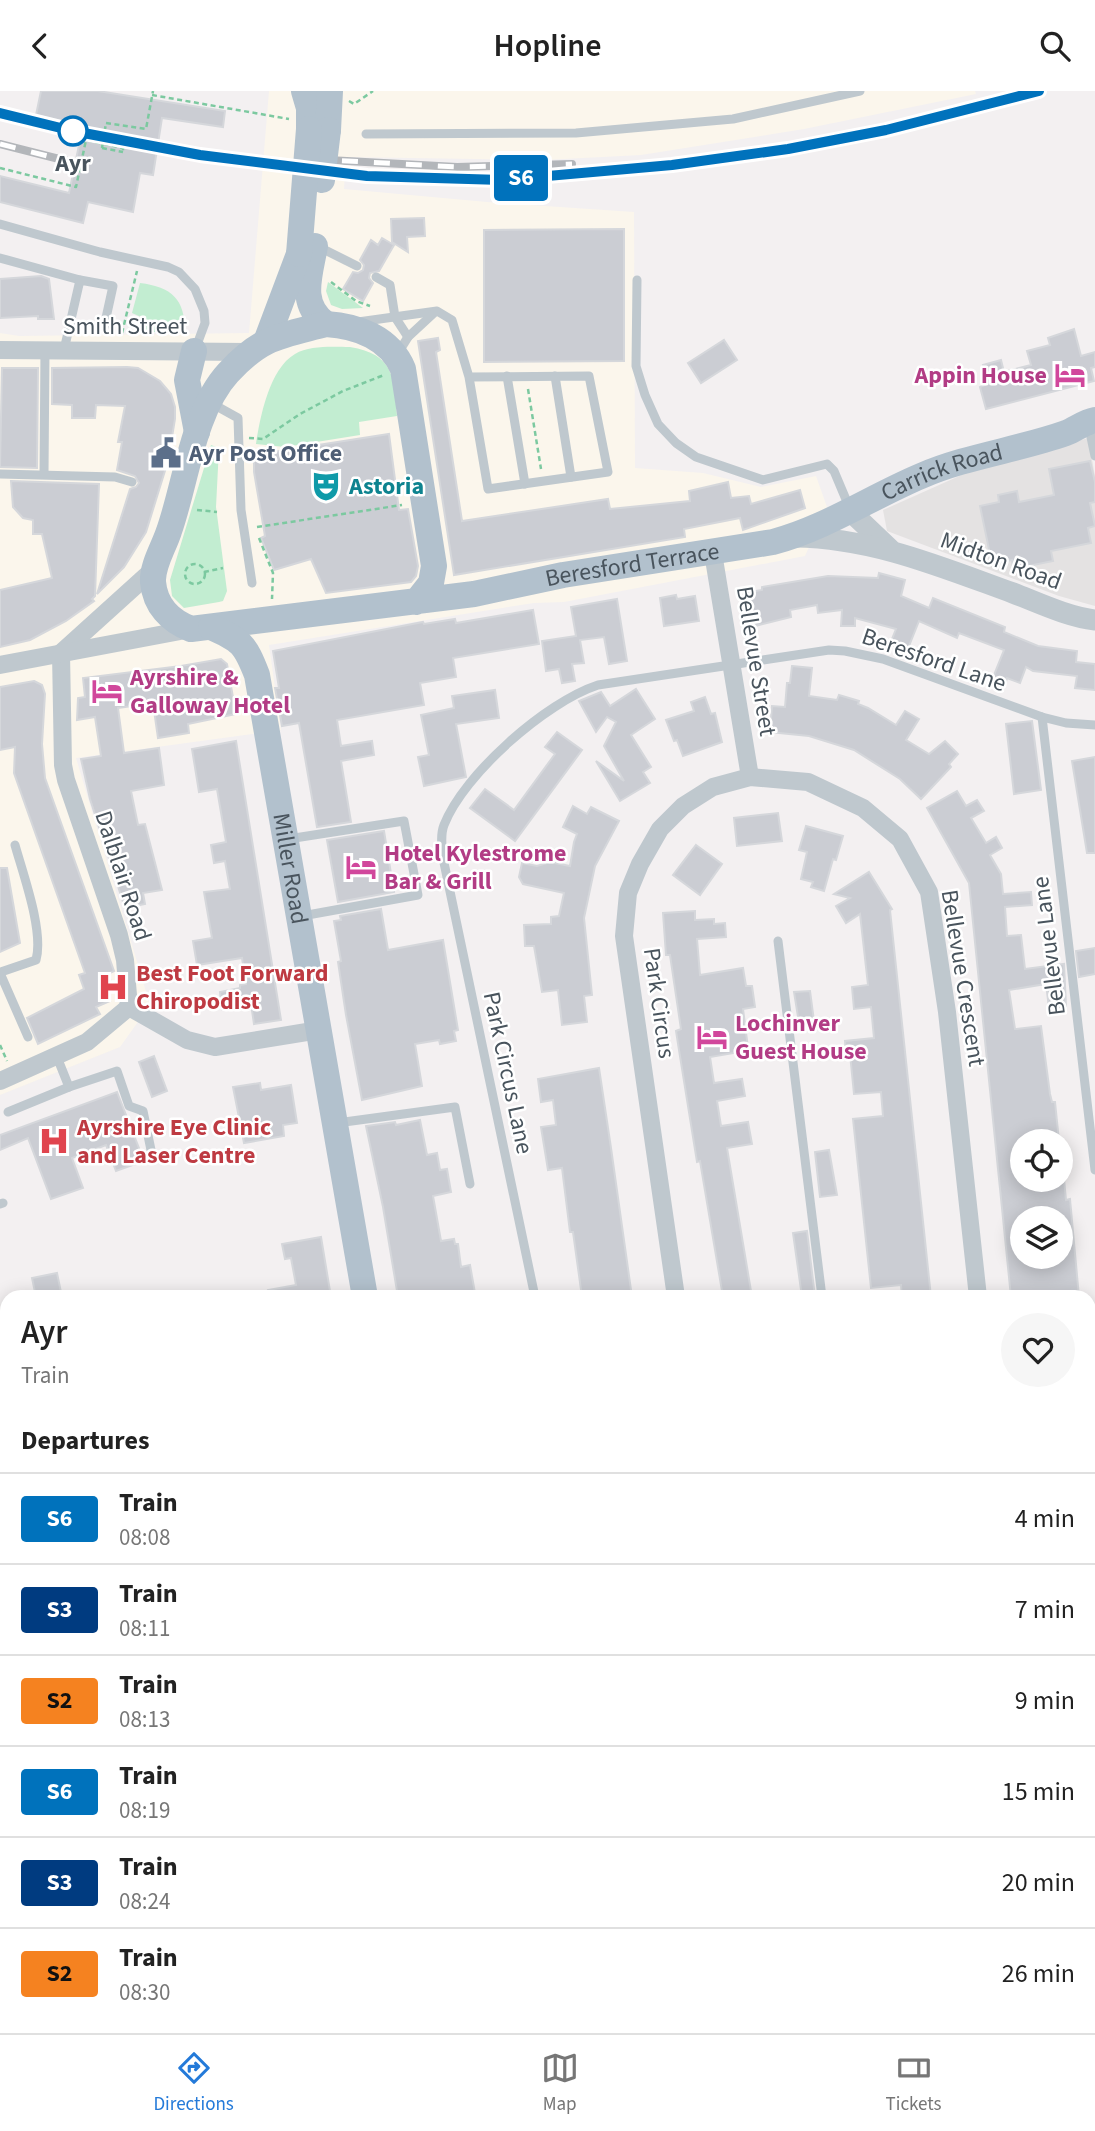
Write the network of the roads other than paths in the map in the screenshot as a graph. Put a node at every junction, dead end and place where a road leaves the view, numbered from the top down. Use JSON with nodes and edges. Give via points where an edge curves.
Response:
{"nodes":[{"id":1,"x":304,"y":91,"type":"edge"},
{"id":2,"x":860,"y":91,"type":"edge"},
{"id":3,"x":338,"y":96,"type":"edge"},
{"id":4,"x":311,"y":126,"type":"junction"},
{"id":5,"x":366,"y":134,"type":"dead end"},
{"id":6,"x":0,"y":224,"type":"edge"},
{"id":7,"x":307,"y":250,"type":"junction"},
{"id":8,"x":0,"y":258,"type":"edge"},
{"id":9,"x":357,"y":266,"type":"dead end"},
{"id":10,"x":376,"y":277,"type":"dead end"},
{"id":11,"x":80,"y":279,"type":"junction"},
{"id":12,"x":637,"y":281,"type":"dead end"},
{"id":13,"x":437,"y":311,"type":"junction"},
{"id":14,"x":395,"y":317,"type":"junction"},
{"id":15,"x":331,"y":324,"type":"junction"},
{"id":16,"x":104,"y":327,"type":"dead end"},
{"id":17,"x":258,"y":346,"type":"junction"},
{"id":18,"x":0,"y":350,"type":"edge"},
{"id":19,"x":44,"y":350,"type":"junction"},
{"id":20,"x":64,"y":350,"type":"junction"},
{"id":21,"x":194,"y":351,"type":"junction"},
{"id":22,"x":403,"y":354,"type":"junction"},
{"id":23,"x":507,"y":376,"type":"junction"},
{"id":24,"x":555,"y":376,"type":"junction"},
{"id":25,"x":469,"y":377,"type":"junction"},
{"id":26,"x":209,"y":402,"type":"junction"},
{"id":27,"x":1091,"y":421,"type":"edge"},
{"id":28,"x":197,"y":434,"type":"junction"},
{"id":29,"x":1095,"y":456,"type":"edge"},
{"id":30,"x":0,"y":474,"type":"edge"},
{"id":31,"x":44,"y":474,"type":"junction"},
{"id":32,"x":571,"y":477,"type":"junction"},
{"id":33,"x":132,"y":482,"type":"dead end"},
{"id":34,"x":526,"y":484,"type":"junction"},
{"id":35,"x":851,"y":512,"type":"junction"},
{"id":36,"x":792,"y":537,"type":"junction"},
{"id":37,"x":890,"y":549,"type":"junction"},
{"id":38,"x":713,"y":553,"type":"junction"},
{"id":39,"x":433,"y":566,"type":"junction"},
{"id":40,"x":155,"y":568,"type":"junction"},
{"id":41,"x":252,"y":583,"type":"dead end"},
{"id":42,"x":474,"y":594,"type":"junction"},
{"id":43,"x":416,"y":602,"type":"junction"},
{"id":44,"x":283,"y":618,"type":"junction"},
{"id":45,"x":1095,"y":620,"type":"edge"},
{"id":46,"x":201,"y":628,"type":"junction"},
{"id":47,"x":61,"y":653,"type":"junction"},
{"id":48,"x":0,"y":665,"type":"edge"},
{"id":49,"x":732,"y":665,"type":"junction"},
{"id":50,"x":257,"y":675,"type":"junction"},
{"id":51,"x":1042,"y":717,"type":"junction"},
{"id":52,"x":1095,"y":725,"type":"edge"},
{"id":53,"x":750,"y":777,"type":"junction"},
{"id":54,"x":286,"y":840,"type":"junction"},
{"id":55,"x":15,"y":845,"type":"dead end"},
{"id":56,"x":443,"y":858,"type":"joint"},
{"id":57,"x":300,"y":917,"type":"junction"},
{"id":58,"x":778,"y":941,"type":"dead end"},
{"id":59,"x":1,"y":972,"type":"edge"},
{"id":60,"x":129,"y":1007,"type":"junction"},
{"id":61,"x":319,"y":1030,"type":"junction"},
{"id":62,"x":28,"y":1037,"type":"dead end"},
{"id":63,"x":57,"y":1057,"type":"junction"},
{"id":64,"x":0,"y":1081,"type":"edge"},
{"id":65,"x":69,"y":1087,"type":"junction"},
{"id":66,"x":8,"y":1112,"type":"dead end"},
{"id":67,"x":335,"y":1123,"type":"junction"},
{"id":68,"x":151,"y":1150,"type":"dead end"},
{"id":69,"x":1095,"y":1170,"type":"edge"},
{"id":70,"x":470,"y":1184,"type":"dead end"},
{"id":71,"x":364,"y":1290,"type":"edge"},
{"id":72,"x":534,"y":1290,"type":"edge"},
{"id":73,"x":675,"y":1290,"type":"edge"},
{"id":74,"x":821,"y":1290,"type":"edge"},
{"id":75,"x":977,"y":1290,"type":"edge"}],
"edges":[{"from":1,"to":4,"type":"main road"},
{"from":2,"to":5,"type":"lane","via":[[733,119],[602,131]]},
{"from":3,"to":4,"type":"main road"},
{"from":4,"to":7,"type":"main road","bridge":true},
{"from":6,"to":21,"type":"lane","via":[[179,272],[195,289],[204,311],[205,323]]},
{"from":7,"to":9,"type":"lane"},
{"from":7,"to":15,"type":"main road","via":[[308,305],[316,317]]},
{"from":7,"to":17,"type":"main road"},
{"from":8,"to":11,"type":"lane"},
{"from":10,"to":14,"type":"lane","via":[[390,285]]},
{"from":11,"to":16,"type":"lane","via":[[113,286]]},
{"from":11,"to":20,"type":"lane"},
{"from":12,"to":35,"type":"lane","via":[[636,366],[657,424],[696,457],[763,480],[827,464]]},
{"from":13,"to":14,"type":"lane"},
{"from":13,"to":22,"type":"lane"},
{"from":13,"to":25,"type":"lane","via":[[452,320]]},
{"from":14,"to":15,"type":"lane"},
{"from":14,"to":22,"type":"lane"},
{"from":15,"to":17,"type":"main road"},
{"from":15,"to":22,"type":"main road","via":[[365,333]]},
{"from":17,"to":21,"type":"street","name":"Smith Street"},
{"from":17,"to":26,"type":"main road","via":[[220,382]]},
{"from":18,"to":19,"type":"street","name":"Smith Street"},
{"from":19,"to":20,"type":"street","name":"Smith Street"},
{"from":19,"to":31,"type":"lane"},
{"from":20,"to":21,"type":"street","name":"Smith Street"},
{"from":21,"to":28,"type":"main road","via":[[187,380]]},
{"from":22,"to":39,"type":"main road"},
{"from":23,"to":24,"type":"lane"},
{"from":23,"to":25,"type":"lane"},
{"from":23,"to":34,"type":"lane"},
{"from":24,"to":32,"type":"lane"},
{"from":24,"to":32,"type":"lane","via":[[589,376],[608,472]]},
{"from":25,"to":34,"type":"lane","via":[[488,489]]},
{"from":26,"to":28,"type":"main road"},
{"from":26,"to":41,"type":"lane","via":[[238,418],[242,510]]},
{"from":27,"to":29,"type":"lane"},
{"from":27,"to":35,"type":"main road","name":"Carrick Road","via":[[1066,433],[920,476]]},
{"from":28,"to":40,"type":"main road"},
{"from":30,"to":31,"type":"lane"},
{"from":31,"to":33,"type":"lane"},
{"from":32,"to":34,"type":"lane"},
{"from":35,"to":36,"type":"main road","name":"Carrick Road"},
{"from":35,"to":37,"type":"street","name":"Midton Road"},
{"from":36,"to":37,"type":"street","name":"Midton Road"},
{"from":36,"to":38,"type":"main road","name":"Beresford Terrace"},
{"from":37,"to":45,"type":"street","name":"Midton Road"},
{"from":38,"to":42,"type":"main road","name":"Beresford Terrace","via":[[563,575]]},
{"from":38,"to":49,"type":"street","name":"Bellevue Street"},
{"from":39,"to":42,"type":"main road","via":[[446,580]]},
{"from":39,"to":43,"type":"main road","via":[[432,583]]},
{"from":40,"to":46,"type":"main road","name":"Miller Road","via":[[153,583],[167,615],[178,624]]},
{"from":40,"to":47,"type":"street"},
{"from":42,"to":43,"type":"main road","name":"Beresford Terrace"},
{"from":43,"to":44,"type":"main road","name":"Beresford Terrace"},
{"from":44,"to":46,"type":"main road","name":"Beresford Terrace"},
{"from":44,"to":50,"type":"main road","via":[[259,637]]},
{"from":46,"to":47,"type":"street"},
{"from":46,"to":50,"type":"main road","name":"Miller Road","via":[[232,636],[242,644]]},
{"from":47,"to":48,"type":"street"},
{"from":47,"to":60,"type":"street","name":"Dalblair Road","via":[[64,772],[122,947]]},
{"from":49,"to":51,"type":"lane","name":"Beresford Lane","via":[[845,651],[883,659]]},
{"from":49,"to":53,"type":"street","name":"Bellevue Street"},
{"from":49,"to":56,"type":"lane","name":"Beresford Lane","via":[[598,685],[558,703],[517,735],[473,781],[443,827]]},
{"from":50,"to":54,"type":"main road","name":"Miller Road"},
{"from":51,"to":52,"type":"lane","name":"Beresford Lane"},
{"from":51,"to":69,"type":"lane","name":"Bellevue Lane"},
{"from":53,"to":73,"type":"street","name":"Park Circus","via":[[713,787],[683,806],[660,829],[628,893],[624,936]]},
{"from":53,"to":75,"type":"street","name":"Bellevue Crescent","via":[[808,782],[863,808],[900,839],[929,892]]},
{"from":54,"to":57,"type":"main road","name":"Miller Road"},
{"from":54,"to":57,"type":"lane","via":[[404,821],[418,895]]},
{"from":55,"to":59,"type":"lane","via":[[39,949],[36,960]]},
{"from":56,"to":72,"type":"lane","name":"Park Circus Lane"},
{"from":57,"to":61,"type":"main road","name":"Miller Road"},
{"from":58,"to":74,"type":"lane"},
{"from":59,"to":62,"type":"lane"},
{"from":60,"to":61,"type":"street","via":[[187,1040],[215,1047]]},
{"from":60,"to":63,"type":"street","via":[[87,1042]]},
{"from":61,"to":67,"type":"main road","name":"Miller Road"},
{"from":63,"to":64,"type":"street"},
{"from":63,"to":65,"type":"lane"},
{"from":65,"to":66,"type":"lane"},
{"from":65,"to":68,"type":"lane","via":[[117,1071],[130,1106],[143,1111]]},
{"from":67,"to":70,"type":"lane","via":[[456,1107]]},
{"from":67,"to":71,"type":"main road","name":"Miller Road"}]}
